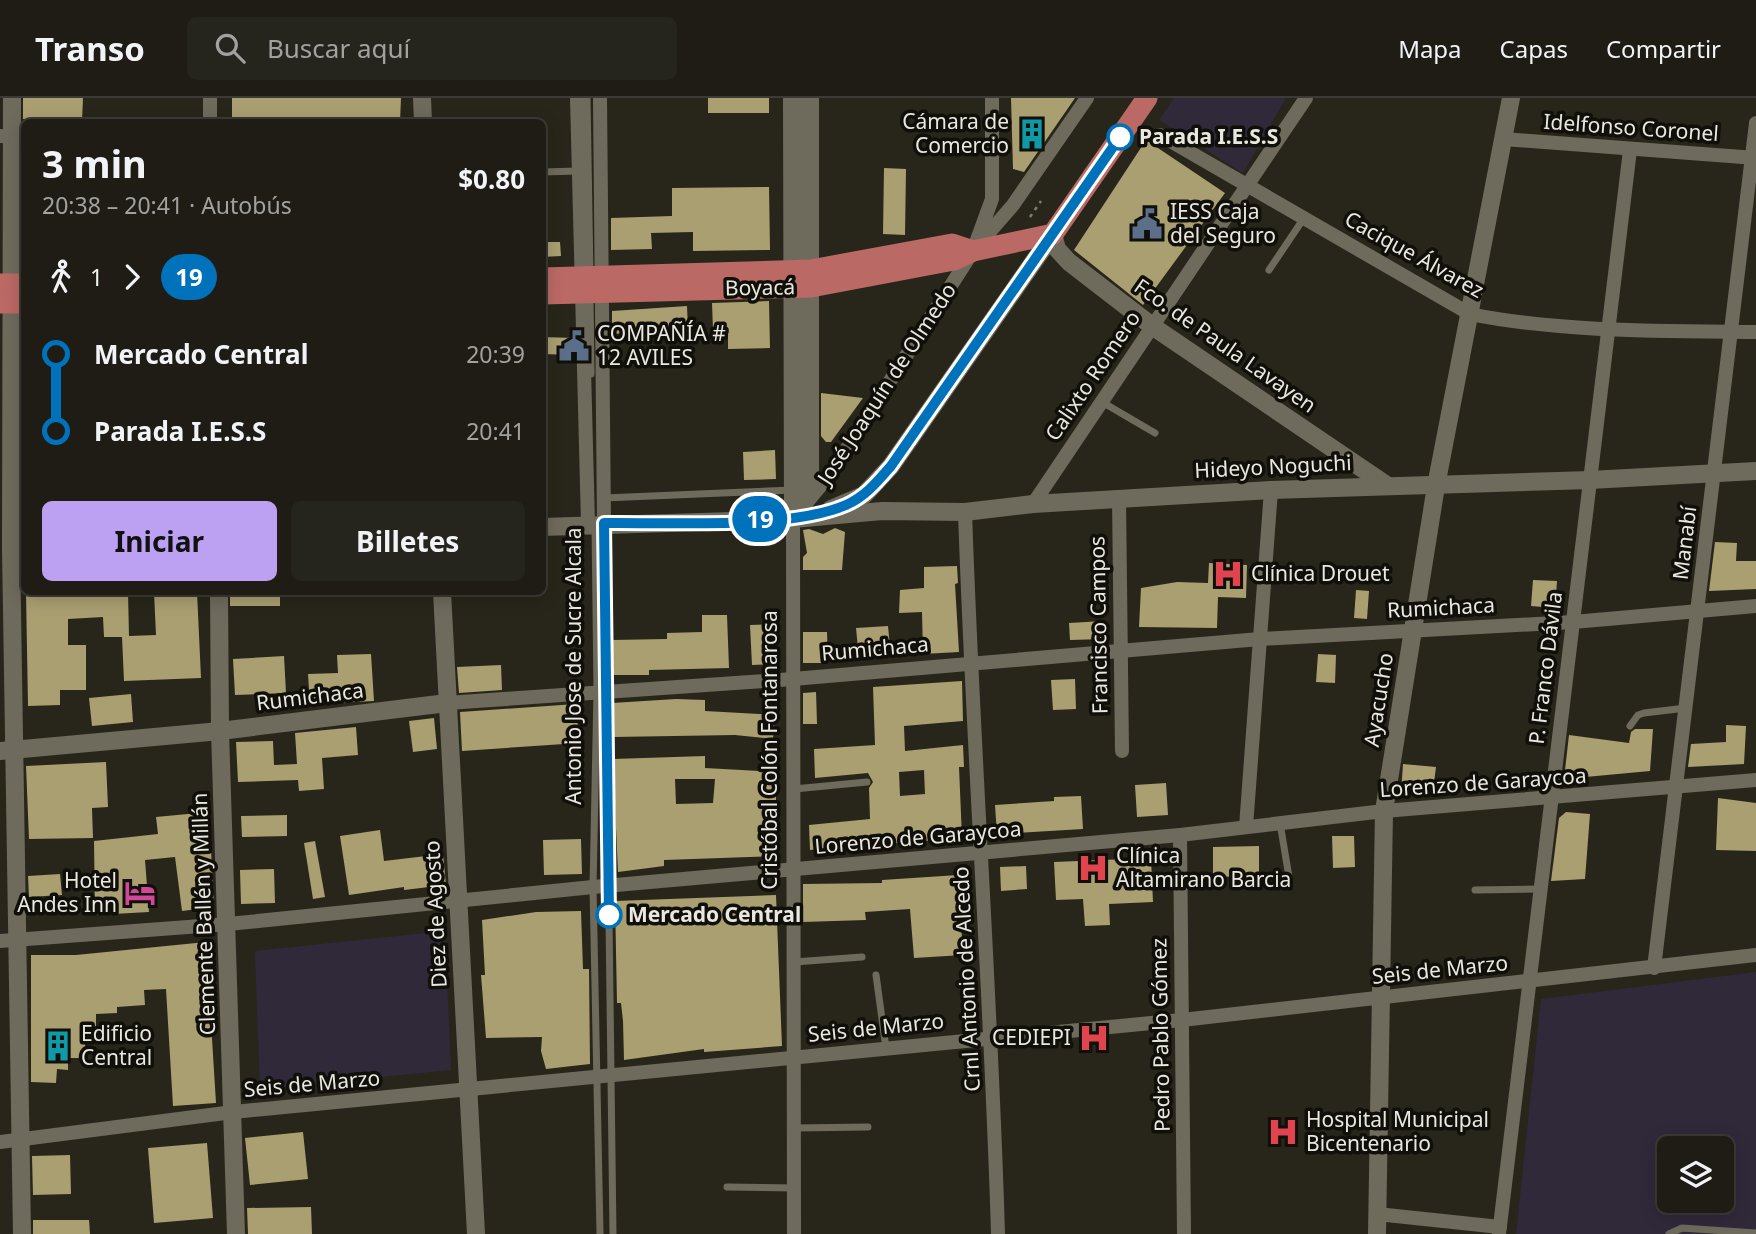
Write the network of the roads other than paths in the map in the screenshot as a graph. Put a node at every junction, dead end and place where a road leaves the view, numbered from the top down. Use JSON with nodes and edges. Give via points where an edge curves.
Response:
{"nodes":[{"id":1,"x":12,"y":98,"type":"edge"},
{"id":2,"x":210,"y":98,"type":"edge"},
{"id":3,"x":422,"y":98,"type":"edge"},
{"id":4,"x":577,"y":98,"type":"edge"},
{"id":5,"x":587,"y":98,"type":"edge"},
{"id":6,"x":600,"y":98,"type":"edge"},
{"id":7,"x":792,"y":98,"type":"edge"},
{"id":8,"x":810,"y":98,"type":"edge"},
{"id":9,"x":992,"y":98,"type":"edge"},
{"id":10,"x":1087,"y":98,"type":"edge"},
{"id":11,"x":1147,"y":98,"type":"edge"},
{"id":12,"x":1306,"y":98,"type":"edge"},
{"id":13,"x":1511,"y":98,"type":"edge"},
{"id":14,"x":211,"y":119,"type":"edge"},
{"id":15,"x":423,"y":119,"type":"edge"},
{"id":16,"x":1756,"y":123,"type":"edge"},
{"id":17,"x":1160,"y":135,"type":"dead end"},
{"id":18,"x":12,"y":136,"type":"edge"},
{"id":19,"x":1503,"y":139,"type":"junction"},
{"id":20,"x":1630,"y":149,"type":"junction"},
{"id":21,"x":1754,"y":158,"type":"edge"},
{"id":22,"x":579,"y":171,"type":"junction"},
{"id":23,"x":546,"y":172,"type":"edge"},
{"id":24,"x":1247,"y":185,"type":"junction"},
{"id":25,"x":1305,"y":218,"type":"junction"},
{"id":26,"x":1053,"y":234,"type":"junction"},
{"id":27,"x":973,"y":251,"type":"junction"},
{"id":28,"x":1269,"y":270,"type":"dead end"},
{"id":29,"x":546,"y":279,"type":"edge"},
{"id":30,"x":802,"y":279,"type":"junction"},
{"id":31,"x":591,"y":285,"type":"junction"},
{"id":32,"x":546,"y":286,"type":"edge"},
{"id":33,"x":546,"y":293,"type":"edge"},
{"id":34,"x":12,"y":294,"type":"edge"},
{"id":35,"x":1470,"y":314,"type":"junction"},
{"id":36,"x":1152,"y":326,"type":"junction"},
{"id":37,"x":1608,"y":328,"type":"junction"},
{"id":38,"x":1732,"y":332,"type":"junction"},
{"id":39,"x":1756,"y":332,"type":"edge"},
{"id":40,"x":1102,"y":402,"type":"junction"},
{"id":41,"x":1155,"y":433,"type":"dead end"},
{"id":42,"x":1756,"y":471,"type":"edge"},
{"id":43,"x":1715,"y":473,"type":"junction"},
{"id":44,"x":1590,"y":480,"type":"junction"},
{"id":45,"x":1385,"y":484,"type":"junction"},
{"id":46,"x":1436,"y":486,"type":"junction"},
{"id":47,"x":793,"y":490,"type":"junction"},
{"id":48,"x":1271,"y":490,"type":"junction"},
{"id":49,"x":604,"y":498,"type":"junction"},
{"id":50,"x":1119,"y":498,"type":"junction"},
{"id":51,"x":1033,"y":504,"type":"junction"},
{"id":52,"x":965,"y":512,"type":"junction"},
{"id":53,"x":793,"y":519,"type":"junction"},
{"id":54,"x":596,"y":523,"type":"junction"},
{"id":55,"x":546,"y":527,"type":"edge"},
{"id":56,"x":12,"y":555,"type":"edge"},
{"id":57,"x":219,"y":595,"type":"edge"},
{"id":58,"x":442,"y":595,"type":"edge"},
{"id":59,"x":1756,"y":606,"type":"edge"},
{"id":60,"x":1698,"y":611,"type":"junction"},
{"id":61,"x":1573,"y":622,"type":"junction"},
{"id":62,"x":1412,"y":633,"type":"junction"},
{"id":63,"x":1260,"y":639,"type":"junction"},
{"id":64,"x":1120,"y":650,"type":"junction"},
{"id":65,"x":970,"y":663,"type":"junction"},
{"id":66,"x":793,"y":679,"type":"junction"},
{"id":67,"x":602,"y":691,"type":"junction"},
{"id":68,"x":447,"y":703,"type":"junction"},
{"id":69,"x":1686,"y":708,"type":"junction"},
{"id":70,"x":1630,"y":726,"type":"dead end"},
{"id":71,"x":220,"y":731,"type":"junction"},
{"id":72,"x":9,"y":747,"type":"edge"},
{"id":73,"x":1122,"y":751,"type":"dead end"},
{"id":74,"x":1756,"y":780,"type":"edge"},
{"id":75,"x":867,"y":782,"type":"dead end"},
{"id":76,"x":793,"y":789,"type":"junction"},
{"id":77,"x":1676,"y":789,"type":"junction"},
{"id":78,"x":1551,"y":799,"type":"junction"},
{"id":79,"x":1384,"y":811,"type":"junction"},
{"id":80,"x":1280,"y":823,"type":"junction"},
{"id":81,"x":1246,"y":827,"type":"junction"},
{"id":82,"x":1180,"y":835,"type":"junction"},
{"id":83,"x":982,"y":854,"type":"junction"},
{"id":84,"x":793,"y":870,"type":"junction"},
{"id":85,"x":1289,"y":877,"type":"dead end"},
{"id":86,"x":601,"y":887,"type":"junction"},
{"id":87,"x":1540,"y":889,"type":"junction"},
{"id":88,"x":1475,"y":890,"type":"dead end"},
{"id":89,"x":458,"y":901,"type":"junction"},
{"id":90,"x":228,"y":924,"type":"junction"},
{"id":91,"x":10,"y":940,"type":"edge"},
{"id":92,"x":1756,"y":955,"type":"edge"},
{"id":93,"x":862,"y":957,"type":"dead end"},
{"id":94,"x":794,"y":962,"type":"junction"},
{"id":95,"x":1654,"y":968,"type":"junction"},
{"id":96,"x":876,"y":975,"type":"dead end"},
{"id":97,"x":1529,"y":983,"type":"junction"},
{"id":98,"x":1380,"y":997,"type":"junction"},
{"id":99,"x":1182,"y":1020,"type":"junction"},
{"id":100,"x":992,"y":1038,"type":"junction"},
{"id":101,"x":886,"y":1048,"type":"junction"},
{"id":102,"x":793,"y":1057,"type":"junction"},
{"id":103,"x":605,"y":1076,"type":"junction"},
{"id":104,"x":467,"y":1090,"type":"junction"},
{"id":105,"x":233,"y":1112,"type":"junction"},
{"id":106,"x":868,"y":1127,"type":"dead end"},
{"id":107,"x":794,"y":1128,"type":"junction"},
{"id":108,"x":11,"y":1141,"type":"edge"},
{"id":109,"x":727,"y":1187,"type":"dead end"},
{"id":110,"x":794,"y":1188,"type":"junction"},
{"id":111,"x":1377,"y":1214,"type":"junction"},
{"id":112,"x":1500,"y":1230,"type":"edge"},
{"id":113,"x":1756,"y":1233,"type":"edge"},
{"id":114,"x":15,"y":1234,"type":"edge"},
{"id":115,"x":22,"y":1234,"type":"edge"},
{"id":116,"x":236,"y":1234,"type":"edge"},
{"id":117,"x":476,"y":1234,"type":"edge"},
{"id":118,"x":600,"y":1234,"type":"edge"},
{"id":119,"x":612,"y":1234,"type":"edge"},
{"id":120,"x":794,"y":1234,"type":"edge"},
{"id":121,"x":998,"y":1234,"type":"edge"},
{"id":122,"x":1184,"y":1234,"type":"edge"},
{"id":123,"x":1377,"y":1234,"type":"edge"},
{"id":124,"x":1669,"y":1234,"type":"edge"}],
"edges":[{"from":1,"to":18,"type":"street"},
{"from":2,"to":14,"type":"street"},
{"from":3,"to":15,"type":"street"},
{"from":4,"to":22,"type":"street","name":"Antonio Jose de Sucre Alcala"},
{"from":5,"to":31,"type":"lane","name":"Antonio Jose de Sucre Alcala"},
{"from":6,"to":31,"type":"street","name":"Antonio Jose de Sucre Alcala"},
{"from":7,"to":30,"type":"street","name":"Cristóbal Colón Fontanarosa"},
{"from":8,"to":30,"type":"street","name":"Cristóbal Colón Fontanarosa"},
{"from":9,"to":27,"type":"street","via":[[992,199]]},
{"from":10,"to":27,"type":"street","name":"José Joaquín de Olmedo","via":[[1013,205]]},
{"from":11,"to":26,"type":"main road","name":"José Joaquín de Olmedo"},
{"from":12,"to":24,"type":"street","name":"Calixto Romero"},
{"from":13,"to":19,"type":"street","name":"Ayacucho"},
{"from":16,"to":21,"type":"street","name":"Manabí"},
{"from":17,"to":24,"type":"street","name":"Cacique Álvarez"},
{"from":18,"to":34,"type":"street","via":[[17,242]]},
{"from":19,"to":20,"type":"street","name":"Idelfonso Coronel"},
{"from":19,"to":35,"type":"street","name":"Ayacucho"},
{"from":20,"to":21,"type":"street","name":"Idelfonso Coronel"},
{"from":20,"to":37,"type":"street","name":"P. Franco Dávila"},
{"from":21,"to":38,"type":"street","name":"Manabí"},
{"from":22,"to":23,"type":"lane"},
{"from":22,"to":31,"type":"street","name":"Antonio Jose de Sucre Alcala"},
{"from":24,"to":25,"type":"street","name":"Cacique Álvarez"},
{"from":24,"to":36,"type":"street","name":"Calixto Romero"},
{"from":25,"to":28,"type":"lane"},
{"from":25,"to":35,"type":"street","name":"Cacique Álvarez"},
{"from":26,"to":27,"type":"main road","name":"Boyacá"},
{"from":26,"to":36,"type":"street","name":"Fco. de Paula Lavayen","via":[[1057,249],[1069,262]]},
{"from":26,"to":53,"type":"street","name":"José Joaquín de Olmedo","via":[[878,482],[846,505]]},
{"from":27,"to":30,"type":"main road","name":"Boyacá","via":[[952,244]]},
{"from":27,"to":53,"type":"street","name":"José Joaquín de Olmedo","via":[[832,472]]},
{"from":29,"to":31,"type":"main road","name":"Boyacá"},
{"from":30,"to":31,"type":"main road","name":"Boyacá"},
{"from":30,"to":47,"type":"street","name":"Cristóbal Colón Fontanarosa"},
{"from":30,"to":53,"type":"street","name":"Cristóbal Colón Fontanarosa","via":[[810,478]]},
{"from":31,"to":32,"type":"lane","name":"Boyacá"},
{"from":31,"to":33,"type":"main road","name":"Boyacá"},
{"from":31,"to":49,"type":"street","name":"Antonio Jose de Sucre Alcala"},
{"from":31,"to":54,"type":"street","name":"Antonio Jose de Sucre Alcala"},
{"from":34,"to":56,"type":"street"},
{"from":35,"to":37,"type":"street","name":"Cacique Álvarez"},
{"from":35,"to":46,"type":"street","name":"Ayacucho"},
{"from":36,"to":40,"type":"street","name":"Calixto Romero"},
{"from":36,"to":45,"type":"street","name":"Fco. de Paula Lavayen"},
{"from":37,"to":38,"type":"street","name":"Cacique Álvarez"},
{"from":37,"to":44,"type":"street","name":"P. Franco Dávila"},
{"from":38,"to":39,"type":"street","name":"Cacique Álvarez"},
{"from":38,"to":43,"type":"street","name":"Manabí"},
{"from":40,"to":41,"type":"lane"},
{"from":40,"to":51,"type":"street","name":"Calixto Romero"},
{"from":42,"to":43,"type":"street","name":"Hideyo Noguchi"},
{"from":43,"to":44,"type":"street","name":"Hideyo Noguchi"},
{"from":43,"to":60,"type":"street","name":"Manabí"},
{"from":44,"to":46,"type":"street","name":"Hideyo Noguchi"},
{"from":44,"to":61,"type":"street","name":"P. Franco Dávila"},
{"from":45,"to":46,"type":"street","name":"Hideyo Noguchi"},
{"from":45,"to":48,"type":"street","name":"Hideyo Noguchi"},
{"from":46,"to":62,"type":"street","name":"Ayacucho"},
{"from":47,"to":49,"type":"lane"},
{"from":47,"to":53,"type":"street","name":"Cristóbal Colón Fontanarosa"},
{"from":48,"to":50,"type":"street","name":"Hideyo Noguchi"},
{"from":48,"to":63,"type":"street"},
{"from":49,"to":54,"type":"street","name":"Antonio Jose de Sucre Alcala"},
{"from":50,"to":51,"type":"street","name":"Hideyo Noguchi"},
{"from":50,"to":64,"type":"street","name":"Francisco Campos"},
{"from":51,"to":52,"type":"street","name":"Hideyo Noguchi"},
{"from":52,"to":53,"type":"street","name":"Hideyo Noguchi"},
{"from":52,"to":65,"type":"street","name":"Crnl Antonio de Alcedo"},
{"from":53,"to":54,"type":"street"},
{"from":53,"to":66,"type":"street","name":"Cristóbal Colón Fontanarosa"},
{"from":54,"to":55,"type":"street"},
{"from":54,"to":67,"type":"lane","name":"Antonio Jose de Sucre Alcala"},
{"from":56,"to":72,"type":"street"},
{"from":57,"to":71,"type":"street","name":"Clemente Ballén y Millán"},
{"from":58,"to":68,"type":"street","name":"Diez de Agosto"},
{"from":59,"to":60,"type":"street","name":"Rumichaca"},
{"from":60,"to":61,"type":"street","name":"Rumichaca"},
{"from":60,"to":69,"type":"street","name":"Manabí"},
{"from":61,"to":62,"type":"street","name":"Rumichaca"},
{"from":61,"to":78,"type":"street","name":"P. Franco Dávila"},
{"from":62,"to":63,"type":"street","name":"Rumichaca"},
{"from":62,"to":79,"type":"street","name":"Ayacucho"},
{"from":63,"to":64,"type":"street","name":"Rumichaca"},
{"from":63,"to":81,"type":"street"},
{"from":64,"to":65,"type":"street","name":"Rumichaca"},
{"from":64,"to":73,"type":"street","name":"Francisco Campos"},
{"from":65,"to":66,"type":"street","name":"Rumichaca"},
{"from":65,"to":83,"type":"street","name":"Crnl Antonio de Alcedo"},
{"from":66,"to":67,"type":"street","name":"Rumichaca"},
{"from":66,"to":76,"type":"street","name":"Cristóbal Colón Fontanarosa"},
{"from":67,"to":68,"type":"street","name":"Rumichaca"},
{"from":67,"to":86,"type":"lane","name":"Antonio Jose de Sucre Alcala"},
{"from":67,"to":86,"type":"lane","name":"Antonio Jose de Sucre Alcala"},
{"from":68,"to":71,"type":"street","name":"Rumichaca"},
{"from":68,"to":89,"type":"street","name":"Diez de Agosto"},
{"from":69,"to":70,"type":"lane","via":[[1644,713]]},
{"from":69,"to":77,"type":"street","name":"Manabí"},
{"from":71,"to":72,"type":"street","name":"Rumichaca"},
{"from":71,"to":90,"type":"street","name":"Clemente Ballén y Millán"},
{"from":72,"to":91,"type":"street"},
{"from":74,"to":77,"type":"street","name":"Lorenzo de Garaycoa"},
{"from":75,"to":76,"type":"lane"},
{"from":76,"to":84,"type":"street","name":"Cristóbal Colón Fontanarosa"},
{"from":77,"to":78,"type":"street","name":"Lorenzo de Garaycoa"},
{"from":77,"to":95,"type":"street","name":"Manabí"},
{"from":78,"to":79,"type":"street","name":"Lorenzo de Garaycoa"},
{"from":78,"to":87,"type":"street","name":"P. Franco Dávila"},
{"from":79,"to":80,"type":"street","name":"Lorenzo de Garaycoa"},
{"from":79,"to":98,"type":"street","name":"Ayacucho"},
{"from":80,"to":81,"type":"street","name":"Lorenzo de Garaycoa"},
{"from":80,"to":85,"type":"lane"},
{"from":81,"to":82,"type":"street","name":"Lorenzo de Garaycoa"},
{"from":82,"to":83,"type":"street","name":"Lorenzo de Garaycoa"},
{"from":82,"to":99,"type":"street","name":"Pedro Pablo Gómez"},
{"from":83,"to":84,"type":"street","name":"Lorenzo de Garaycoa"},
{"from":83,"to":100,"type":"street","name":"Crnl Antonio de Alcedo"},
{"from":84,"to":86,"type":"street","name":"Lorenzo de Garaycoa"},
{"from":84,"to":94,"type":"street","name":"Cristóbal Colón Fontanarosa"},
{"from":86,"to":89,"type":"street","name":"Lorenzo de Garaycoa"},
{"from":86,"to":103,"type":"lane","name":"Antonio Jose de Sucre Alcala"},
{"from":86,"to":103,"type":"lane","name":"Antonio Jose de Sucre Alcala"},
{"from":87,"to":88,"type":"lane"},
{"from":87,"to":97,"type":"street","name":"P. Franco Dávila"},
{"from":89,"to":90,"type":"street","name":"Lorenzo de Garaycoa"},
{"from":89,"to":104,"type":"street","name":"Diez de Agosto"},
{"from":90,"to":91,"type":"street","name":"Lorenzo de Garaycoa"},
{"from":90,"to":105,"type":"street","name":"Clemente Ballén y Millán"},
{"from":91,"to":108,"type":"street"},
{"from":92,"to":95,"type":"street","name":"Seis de Marzo"},
{"from":93,"to":94,"type":"lane"},
{"from":94,"to":102,"type":"street","name":"Cristóbal Colón Fontanarosa"},
{"from":95,"to":97,"type":"street","name":"Seis de Marzo"},
{"from":96,"to":101,"type":"lane"},
{"from":97,"to":98,"type":"street","name":"Seis de Marzo"},
{"from":97,"to":112,"type":"street","name":"P. Franco Dávila"},
{"from":98,"to":99,"type":"street","name":"Seis de Marzo"},
{"from":98,"to":111,"type":"street","name":"Ayacucho"},
{"from":99,"to":100,"type":"street","name":"Seis de Marzo"},
{"from":99,"to":122,"type":"street","name":"Pedro Pablo Gómez"},
{"from":100,"to":101,"type":"street","name":"Seis de Marzo"},
{"from":100,"to":121,"type":"street","name":"Crnl Antonio de Alcedo"},
{"from":101,"to":102,"type":"street","name":"Seis de Marzo"},
{"from":102,"to":103,"type":"street","name":"Seis de Marzo"},
{"from":102,"to":107,"type":"street","name":"Cristóbal Colón Fontanarosa"},
{"from":103,"to":104,"type":"street","name":"Seis de Marzo"},
{"from":103,"to":118,"type":"lane","name":"Antonio Jose de Sucre Alcala"},
{"from":103,"to":119,"type":"lane","name":"Antonio Jose de Sucre Alcala"},
{"from":104,"to":105,"type":"street","name":"Seis de Marzo"},
{"from":104,"to":117,"type":"street","name":"Diez de Agosto"},
{"from":105,"to":108,"type":"street","name":"Seis de Marzo"},
{"from":105,"to":116,"type":"street","name":"Clemente Ballén y Millán"},
{"from":106,"to":107,"type":"lane"},
{"from":107,"to":110,"type":"street","name":"Cristóbal Colón Fontanarosa"},
{"from":108,"to":114,"type":"lane"},
{"from":108,"to":115,"type":"street"},
{"from":109,"to":110,"type":"lane"},
{"from":110,"to":120,"type":"street","name":"Cristóbal Colón Fontanarosa"},
{"from":111,"to":112,"type":"street"},
{"from":111,"to":123,"type":"street","name":"Ayacucho"},
{"from":113,"to":124,"type":"lane","via":[[1682,1228]]}]}
